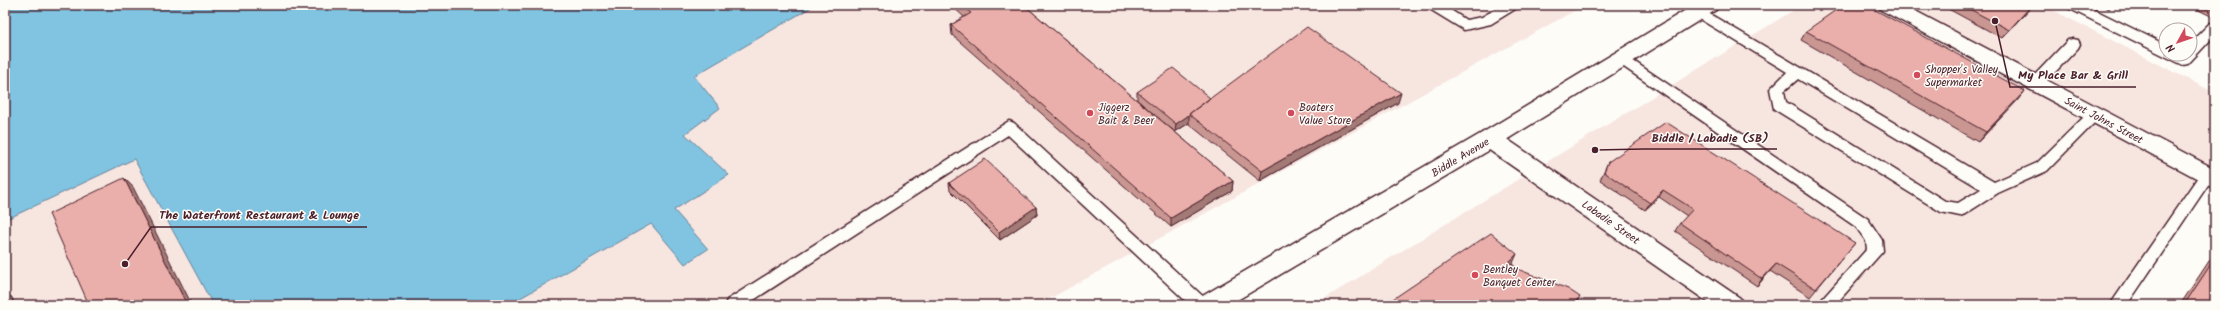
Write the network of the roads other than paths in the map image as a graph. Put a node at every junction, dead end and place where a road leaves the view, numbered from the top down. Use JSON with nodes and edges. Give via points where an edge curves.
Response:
{"nodes":[{"id":1,"x":1433,"y":5,"type":"edge"},
{"id":2,"x":1512,"y":5,"type":"edge"},
{"id":3,"x":1888,"y":5,"type":"edge"},
{"id":4,"x":2073,"y":5,"type":"edge"},
{"id":5,"x":1704,"y":9,"type":"edge"},
{"id":6,"x":2214,"y":27,"type":"edge"},
{"id":7,"x":2073,"y":44,"type":"dead end"},
{"id":8,"x":2198,"y":44,"type":"edge"},
{"id":9,"x":2158,"y":47,"type":"edge"},
{"id":10,"x":1623,"y":58,"type":"junction"},
{"id":11,"x":1796,"y":72,"type":"junction"},
{"id":12,"x":2036,"y":83,"type":"junction"},
{"id":13,"x":2095,"y":115,"type":"junction"},
{"id":14,"x":1490,"y":139,"type":"junction"},
{"id":15,"x":2211,"y":177,"type":"edge"},
{"id":16,"x":1993,"y":189,"type":"junction"},
{"id":17,"x":732,"y":305,"type":"edge"},
{"id":18,"x":1201,"y":305,"type":"edge"},
{"id":19,"x":1208,"y":305,"type":"edge"},
{"id":20,"x":1731,"y":305,"type":"edge"},
{"id":21,"x":1825,"y":305,"type":"edge"},
{"id":22,"x":2118,"y":305,"type":"edge"}],
"edges":[{"from":1,"to":2,"type":"lane","via":[[1464,24],[1486,21]]},
{"from":3,"to":12,"type":"main road","name":"Saint Johns Street"},
{"from":4,"to":9,"type":"lane"},
{"from":5,"to":10,"type":"main road","name":"Biddle Avenue"},
{"from":5,"to":11,"type":"lane"},
{"from":6,"to":8,"type":"lane"},
{"from":7,"to":12,"type":"lane"},
{"from":10,"to":14,"type":"main road","name":"Biddle Avenue"},
{"from":10,"to":21,"type":"lane","via":[[1862,223],[1874,240],[1875,251]]},
{"from":11,"to":16,"type":"lane"},
{"from":11,"to":16,"type":"lane","via":[[1776,90],[1779,105],[1941,206],[1960,210]]},
{"from":12,"to":13,"type":"main road","name":"Saint Johns Street"},
{"from":13,"to":15,"type":"main road","name":"Saint Johns Street"},
{"from":13,"to":16,"type":"lane","via":[[2042,167]]},
{"from":14,"to":19,"type":"main road","name":"Biddle Avenue"},
{"from":14,"to":20,"type":"main road","name":"Labadie Street"},
{"from":15,"to":22,"type":"lane"},
{"from":17,"to":18,"type":"lane","via":[[1009,127]]}]}
